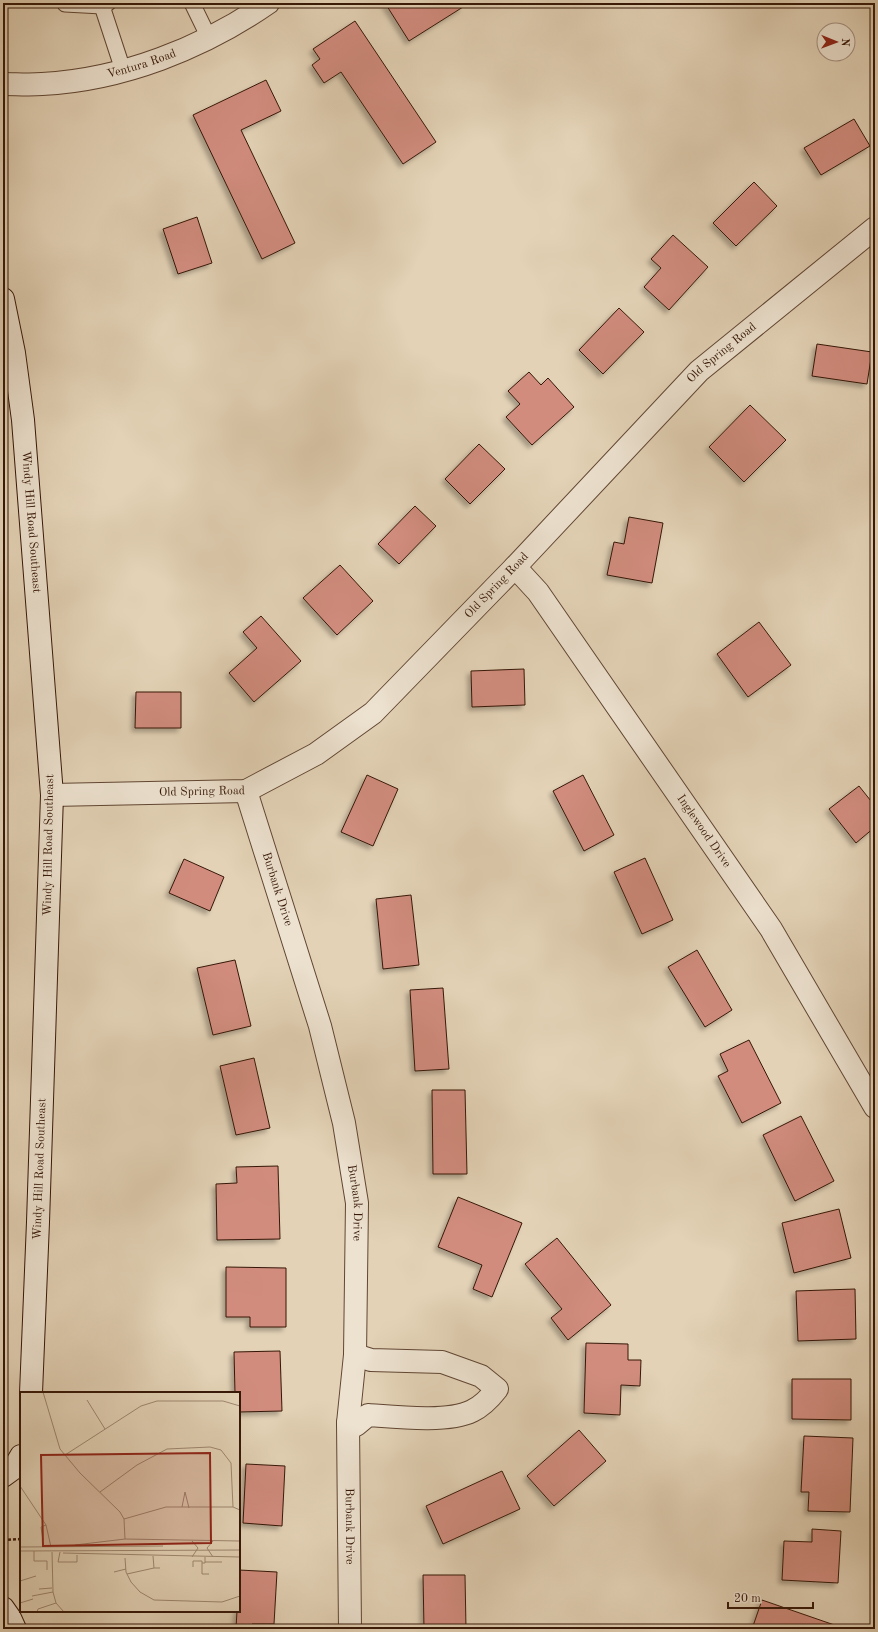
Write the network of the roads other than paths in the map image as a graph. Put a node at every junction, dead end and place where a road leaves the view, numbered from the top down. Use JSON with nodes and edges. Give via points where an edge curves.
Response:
{"nodes":[{"id":1,"x":192,"y":3,"type":"edge"},
{"id":2,"x":268,"y":3,"type":"edge"},
{"id":3,"x":66,"y":4,"type":"edge"},
{"id":4,"x":105,"y":4,"type":"edge"},
{"id":5,"x":209,"y":38,"type":"junction"},
{"id":6,"x":123,"y":70,"type":"junction"},
{"id":7,"x":3,"y":84,"type":"edge"},
{"id":8,"x":875,"y":228,"type":"edge"},
{"id":9,"x":3,"y":299,"type":"edge"},
{"id":10,"x":515,"y":567,"type":"junction"},
{"id":11,"x":246,"y":791,"type":"junction"},
{"id":12,"x":52,"y":795,"type":"junction"},
{"id":13,"x":875,"y":1107,"type":"edge"},
{"id":14,"x":355,"y":1355,"type":"junction"},
{"id":15,"x":31,"y":1392,"type":"edge"},
{"id":16,"x":348,"y":1423,"type":"junction"},
{"id":17,"x":20,"y":1458,"type":"edge"},
{"id":18,"x":3,"y":1476,"type":"edge"},
{"id":19,"x":3,"y":1608,"type":"edge"},
{"id":20,"x":25,"y":1612,"type":"edge"},
{"id":21,"x":15,"y":1629,"type":"edge"},
{"id":22,"x":24,"y":1629,"type":"edge"},
{"id":23,"x":350,"y":1629,"type":"edge"}],
"edges":[{"from":1,"to":5,"type":"lane"},
{"from":2,"to":5,"type":"street","name":"Ventura Road"},
{"from":3,"to":4,"type":"lane"},
{"from":4,"to":6,"type":"lane"},
{"from":5,"to":6,"type":"street","name":"Ventura Road","via":[[170,56]]},
{"from":6,"to":7,"type":"street","name":"Ventura Road","via":[[66,82]]},
{"from":8,"to":10,"type":"street","name":"Old Spring Road","via":[[699,372]]},
{"from":9,"to":12,"type":"street","name":"Windy Hill Road Southeast","via":[[14,353],[23,420]]},
{"from":10,"to":11,"type":"street","name":"Old Spring Road","via":[[373,713],[316,754]]},
{"from":10,"to":13,"type":"street","name":"Inglewood Drive","via":[[538,592],[772,929]]},
{"from":11,"to":12,"type":"street","name":"Old Spring Road"},
{"from":11,"to":14,"type":"street","name":"Burbank Drive","via":[[320,1026],[344,1123],[357,1203]]},
{"from":12,"to":15,"type":"street","name":"Windy Hill Road Southeast"},
{"from":14,"to":16,"type":"street","name":"Burbank Drive"},
{"from":14,"to":16,"type":"street","via":[[371,1360],[442,1362],[481,1376],[497,1389],[488,1400],[472,1412],[444,1418],[368,1416],[356,1426]]},
{"from":16,"to":23,"type":"street","name":"Burbank Drive"},
{"from":17,"to":18,"type":"street","via":[[14,1468]]},
{"from":19,"to":21,"type":"street"},
{"from":20,"to":22,"type":"street"}]}
